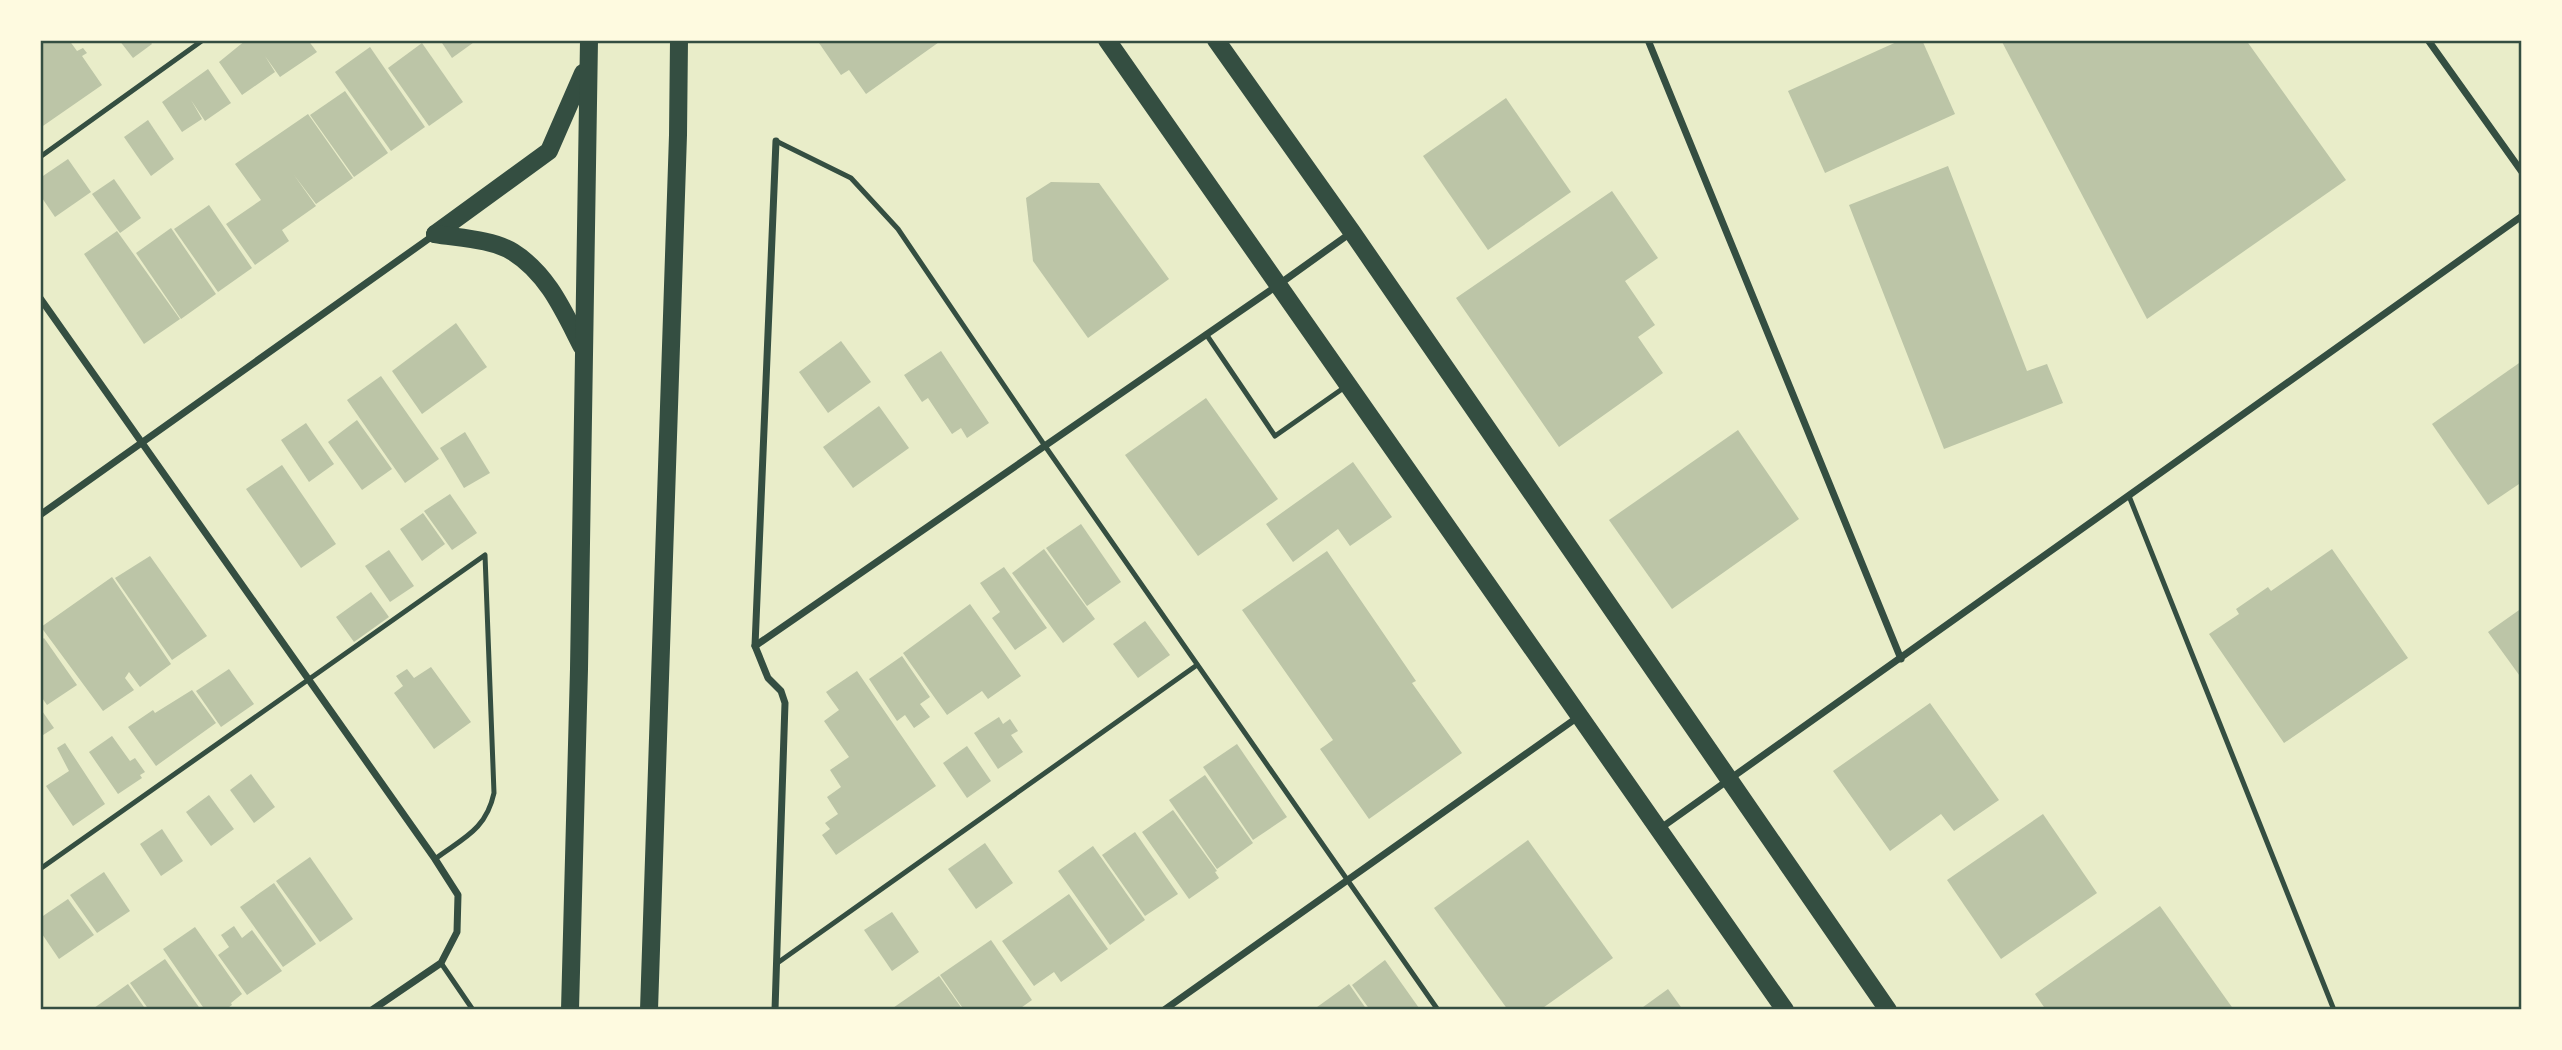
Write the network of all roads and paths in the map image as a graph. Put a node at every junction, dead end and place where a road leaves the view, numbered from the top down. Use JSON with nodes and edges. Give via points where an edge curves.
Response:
{"nodes":[{"id":1,"x":203,"y":40,"type":"edge"},
{"id":2,"x":589,"y":40,"type":"edge"},
{"id":3,"x":679,"y":40,"type":"edge"},
{"id":4,"x":689,"y":40,"type":"edge"},
{"id":5,"x":1107,"y":40,"type":"edge"},
{"id":6,"x":1216,"y":40,"type":"edge"},
{"id":7,"x":1648,"y":40,"type":"edge"},
{"id":8,"x":2428,"y":40,"type":"edge"},
{"id":9,"x":588,"y":64,"type":"junction"},
{"id":10,"x":678,"y":135,"type":"junction"},
{"id":11,"x":776,"y":141,"type":"joint"},
{"id":12,"x":40,"y":158,"type":"edge"},
{"id":13,"x":2522,"y":172,"type":"edge"},
{"id":14,"x":2522,"y":216,"type":"edge"},
{"id":15,"x":1352,"y":232,"type":"junction"},
{"id":16,"x":435,"y":234,"type":"junction"},
{"id":17,"x":1278,"y":285,"type":"junction"},
{"id":18,"x":40,"y":298,"type":"edge"},
{"id":19,"x":1206,"y":334,"type":"junction"},
{"id":20,"x":583,"y":351,"type":"junction"},
{"id":21,"x":1348,"y":385,"type":"junction"},
{"id":22,"x":141,"y":444,"type":"junction"},
{"id":23,"x":1045,"y":446,"type":"junction"},
{"id":24,"x":2129,"y":496,"type":"junction"},
{"id":25,"x":40,"y":516,"type":"edge"},
{"id":26,"x":755,"y":646,"type":"junction"},
{"id":27,"x":1901,"y":659,"type":"junction"},
{"id":28,"x":1197,"y":666,"type":"junction"},
{"id":29,"x":308,"y":680,"type":"junction"},
{"id":30,"x":1578,"y":717,"type":"junction"},
{"id":31,"x":1729,"y":780,"type":"junction"},
{"id":32,"x":1657,"y":830,"type":"junction"},
{"id":33,"x":435,"y":859,"type":"junction"},
{"id":34,"x":40,"y":869,"type":"edge"},
{"id":35,"x":1346,"y":880,"type":"junction"},
{"id":36,"x":441,"y":963,"type":"junction"},
{"id":37,"x":776,"y":964,"type":"junction"},
{"id":38,"x":372,"y":1010,"type":"edge"},
{"id":39,"x":472,"y":1010,"type":"edge"},
{"id":40,"x":570,"y":1010,"type":"edge"},
{"id":41,"x":649,"y":1010,"type":"edge"},
{"id":42,"x":775,"y":1010,"type":"edge"},
{"id":43,"x":1164,"y":1010,"type":"edge"},
{"id":44,"x":1438,"y":1010,"type":"edge"},
{"id":45,"x":1785,"y":1010,"type":"edge"},
{"id":46,"x":1888,"y":1010,"type":"edge"},
{"id":47,"x":2334,"y":1010,"type":"edge"}],
"edges":[{"from":1,"to":12,"type":"lane"},
{"from":2,"to":9,"type":"main road"},
{"from":3,"to":10,"type":"main road"},
{"from":4,"to":10,"type":"main road"},
{"from":5,"to":17,"type":"main road"},
{"from":6,"to":15,"type":"main road"},
{"from":7,"to":27,"type":"street"},
{"from":8,"to":13,"type":"street"},
{"from":9,"to":16,"type":"main road","via":[[550,151]]},
{"from":9,"to":20,"type":"main road"},
{"from":10,"to":41,"type":"main road"},
{"from":11,"to":23,"type":"lane","via":[[851,178],[898,229]]},
{"from":11,"to":26,"type":"street"},
{"from":14,"to":24,"type":"street"},
{"from":15,"to":17,"type":"street"},
{"from":15,"to":31,"type":"main road"},
{"from":16,"to":20,"type":"main road","via":[[512,251],[536,270],[557,298]]},
{"from":16,"to":22,"type":"street"},
{"from":17,"to":19,"type":"street"},
{"from":17,"to":21,"type":"main road"},
{"from":18,"to":22,"type":"street"},
{"from":19,"to":21,"type":"lane","via":[[1275,436]]},
{"from":19,"to":23,"type":"street"},
{"from":20,"to":40,"type":"main road"},
{"from":21,"to":30,"type":"main road"},
{"from":22,"to":25,"type":"street"},
{"from":22,"to":29,"type":"street"},
{"from":23,"to":26,"type":"street"},
{"from":23,"to":28,"type":"lane"},
{"from":24,"to":27,"type":"street"},
{"from":24,"to":47,"type":"lane"},
{"from":26,"to":37,"type":"street","via":[[785,704]]},
{"from":27,"to":31,"type":"street"},
{"from":28,"to":35,"type":"lane"},
{"from":28,"to":37,"type":"lane"},
{"from":29,"to":33,"type":"street"},
{"from":29,"to":33,"type":"lane","via":[[485,555],[494,793],[489,813],[478,827]]},
{"from":29,"to":34,"type":"lane"},
{"from":30,"to":32,"type":"main road"},
{"from":30,"to":35,"type":"street"},
{"from":31,"to":32,"type":"street"},
{"from":31,"to":46,"type":"main road"},
{"from":32,"to":45,"type":"main road"},
{"from":33,"to":36,"type":"street","via":[[457,895],[457,932]]},
{"from":35,"to":43,"type":"street"},
{"from":35,"to":44,"type":"lane"},
{"from":36,"to":38,"type":"street"},
{"from":36,"to":39,"type":"lane"},
{"from":37,"to":42,"type":"street"}]}
